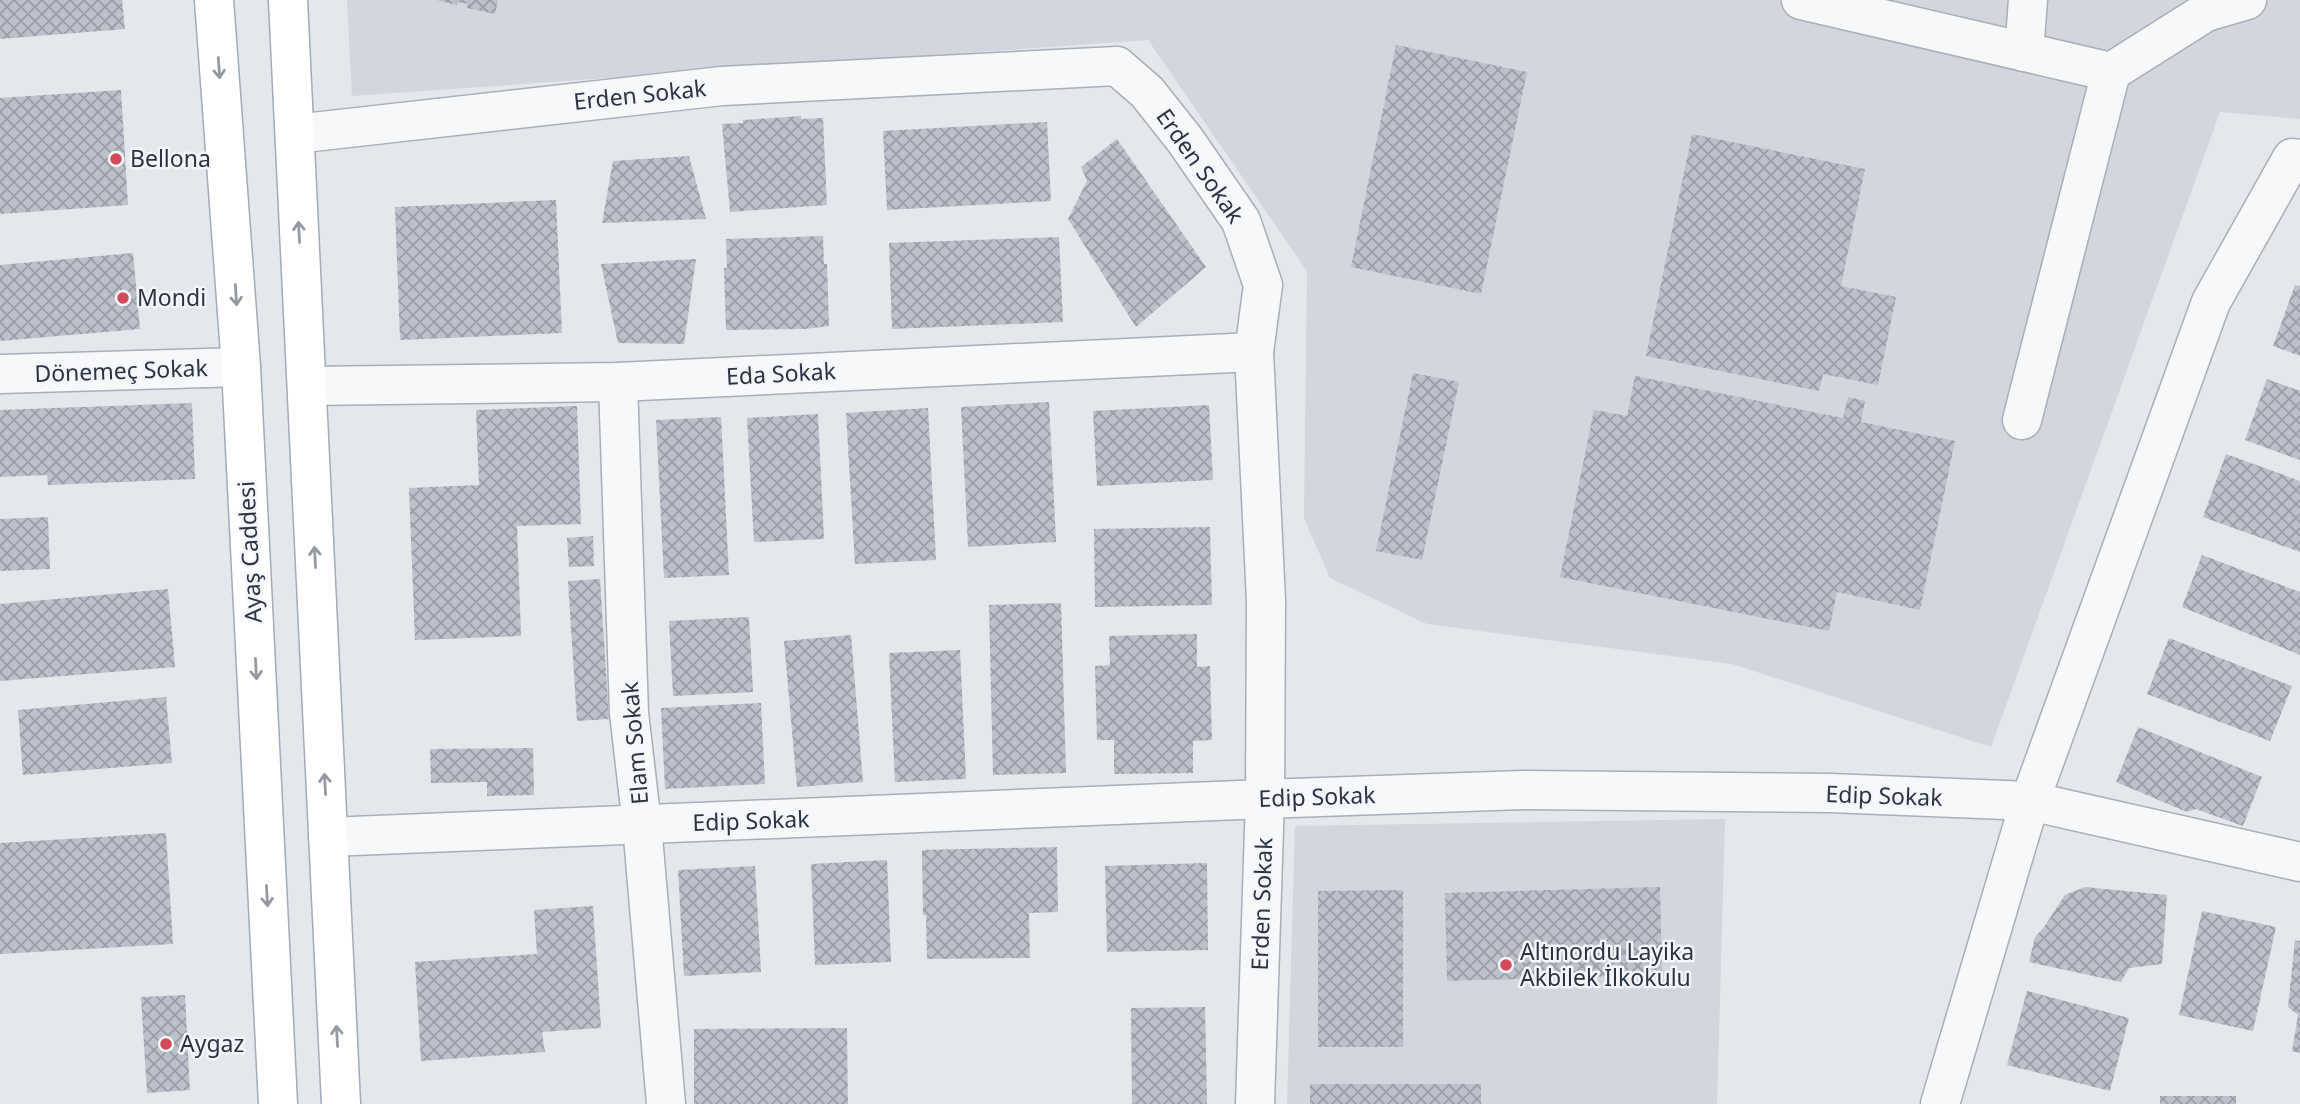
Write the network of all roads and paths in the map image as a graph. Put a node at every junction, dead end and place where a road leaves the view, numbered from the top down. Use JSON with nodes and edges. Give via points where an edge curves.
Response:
{"nodes":[{"id":1,"x":214,"y":0,"type":"edge"},
{"id":2,"x":288,"y":0,"type":"edge"},
{"id":3,"x":1801,"y":0,"type":"edge"},
{"id":4,"x":2028,"y":0,"type":"edge"},
{"id":5,"x":2247,"y":0,"type":"edge"},
{"id":6,"x":2024,"y":52,"type":"junction"},
{"id":7,"x":2111,"y":72,"type":"junction"},
{"id":8,"x":295,"y":134,"type":"junction"},
{"id":9,"x":2300,"y":159,"type":"edge"},
{"id":10,"x":1254,"y":352,"type":"junction"},
{"id":11,"x":241,"y":367,"type":"junction"},
{"id":12,"x":0,"y":374,"type":"edge"},
{"id":13,"x":618,"y":382,"type":"junction"},
{"id":14,"x":307,"y":386,"type":"junction"},
{"id":15,"x":2022,"y":420,"type":"dead end"},
{"id":16,"x":1265,"y":799,"type":"junction"},
{"id":17,"x":2030,"y":801,"type":"junction"},
{"id":18,"x":642,"y":825,"type":"junction"},
{"id":19,"x":328,"y":837,"type":"junction"},
{"id":20,"x":2300,"y":862,"type":"edge"},
{"id":21,"x":278,"y":1104,"type":"edge"},
{"id":22,"x":341,"y":1104,"type":"edge"},
{"id":23,"x":666,"y":1104,"type":"edge"},
{"id":24,"x":1255,"y":1104,"type":"edge"},
{"id":25,"x":1940,"y":1104,"type":"edge"}],
"edges":[{"from":1,"to":11,"type":"main road","name":"Ayaş Caddesi","one_way":true},
{"from":2,"to":8,"type":"main road"},
{"from":3,"to":6,"type":"street"},
{"from":4,"to":6,"type":"street"},
{"from":5,"to":7,"type":"street","via":[[2206,12]]},
{"from":6,"to":7,"type":"street"},
{"from":7,"to":15,"type":"street"},
{"from":8,"to":10,"type":"street","name":"Erden Sokak","via":[[722,86],[1117,66],[1147,92],[1241,221],[1263,285]]},
{"from":14,"to":8,"type":"main road","one_way":true},
{"from":9,"to":17,"type":"street","via":[[2292,158],[2211,302]]},
{"from":10,"to":13,"type":"street","name":"Eda Sokak"},
{"from":10,"to":16,"type":"street","name":"Erden Sokak","via":[[1266,601]]},
{"from":11,"to":12,"type":"street","name":"Dönemeç Sokak"},
{"from":11,"to":21,"type":"main road","name":"Ayaş Caddesi","one_way":true},
{"from":13,"to":14,"type":"street","name":"Eda Sokak"},
{"from":13,"to":18,"type":"street","name":"Elam Sokak","via":[[629,713]]},
{"from":19,"to":14,"type":"main road","one_way":true},
{"from":16,"to":17,"type":"street","name":"Edip Sokak","via":[[1523,790],[1830,793]]},
{"from":16,"to":18,"type":"street","name":"Edip Sokak"},
{"from":16,"to":24,"type":"street","name":"Erden Sokak"},
{"from":17,"to":20,"type":"street","name":"Edip Sokak"},
{"from":17,"to":25,"type":"street"},
{"from":18,"to":19,"type":"street","name":"Edip Sokak"},
{"from":18,"to":23,"type":"street","name":"Elam Sokak"},
{"from":22,"to":19,"type":"main road","one_way":true}]}
